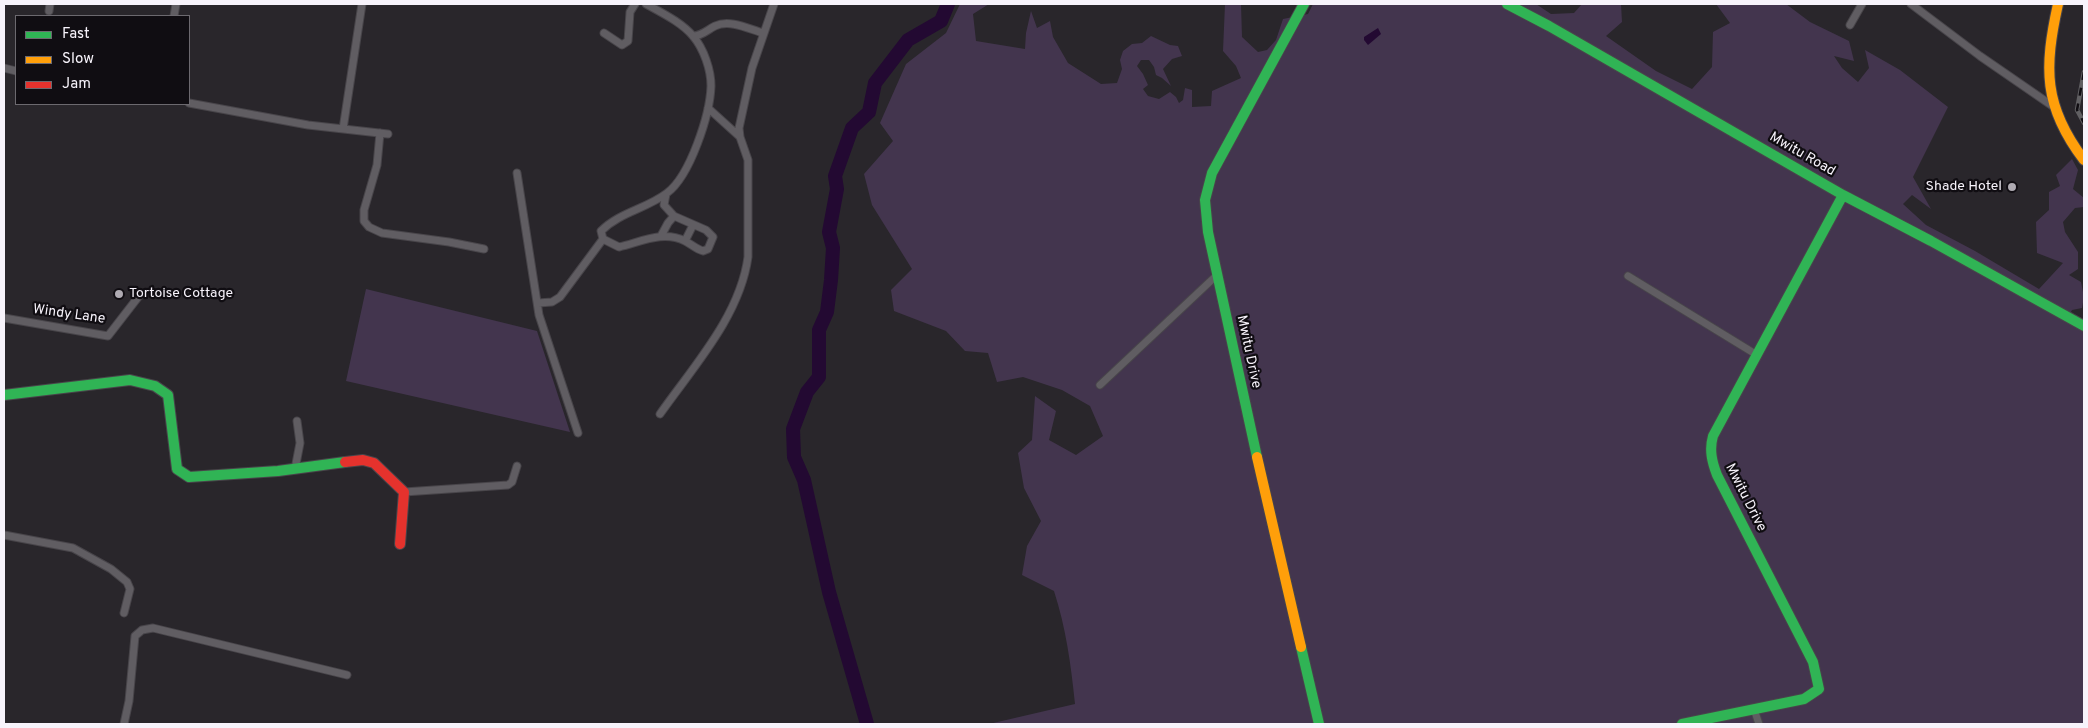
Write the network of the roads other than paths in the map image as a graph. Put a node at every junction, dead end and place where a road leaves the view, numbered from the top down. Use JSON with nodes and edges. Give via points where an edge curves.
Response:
{"nodes":[{"id":1,"x":362,"y":4,"type":"edge"},
{"id":2,"x":626,"y":4,"type":"edge"},
{"id":3,"x":634,"y":4,"type":"edge"},
{"id":4,"x":646,"y":4,"type":"edge"},
{"id":5,"x":774,"y":4,"type":"edge"},
{"id":6,"x":1304,"y":4,"type":"edge"},
{"id":7,"x":1507,"y":4,"type":"edge"},
{"id":8,"x":1862,"y":4,"type":"edge"},
{"id":9,"x":1911,"y":4,"type":"edge"},
{"id":10,"x":2058,"y":4,"type":"edge"},
{"id":11,"x":630,"y":12,"type":"junction"},
{"id":12,"x":1850,"y":25,"type":"dead end"},
{"id":13,"x":604,"y":33,"type":"dead end"},
{"id":14,"x":763,"y":34,"type":"junction"},
{"id":15,"x":693,"y":36,"type":"junction"},
{"id":16,"x":190,"y":102,"type":"edge"},
{"id":17,"x":2054,"y":107,"type":"junction"},
{"id":18,"x":708,"y":108,"type":"junction"},
{"id":19,"x":343,"y":129,"type":"junction"},
{"id":20,"x":740,"y":137,"type":"junction"},
{"id":21,"x":2084,"y":160,"type":"edge"},
{"id":22,"x":517,"y":173,"type":"dead end"},
{"id":23,"x":666,"y":194,"type":"junction"},
{"id":24,"x":1843,"y":195,"type":"junction"},
{"id":25,"x":674,"y":216,"type":"junction"},
{"id":26,"x":693,"y":225,"type":"junction"},
{"id":27,"x":661,"y":236,"type":"junction"},
{"id":28,"x":603,"y":239,"type":"junction"},
{"id":29,"x":685,"y":240,"type":"junction"},
{"id":30,"x":484,"y":249,"type":"dead end"},
{"id":31,"x":1217,"y":275,"type":"junction"},
{"id":32,"x":1628,"y":276,"type":"dead end"},
{"id":33,"x":143,"y":294,"type":"dead end"},
{"id":34,"x":538,"y":303,"type":"junction"},
{"id":35,"x":4,"y":318,"type":"edge"},
{"id":36,"x":2084,"y":326,"type":"edge"},
{"id":37,"x":1757,"y":355,"type":"junction"},
{"id":38,"x":1100,"y":385,"type":"dead end"},
{"id":39,"x":4,"y":395,"type":"edge"},
{"id":40,"x":660,"y":414,"type":"dead end"},
{"id":41,"x":297,"y":421,"type":"dead end"},
{"id":42,"x":578,"y":433,"type":"dead end"},
{"id":43,"x":517,"y":466,"type":"dead end"},
{"id":44,"x":295,"y":469,"type":"junction"},
{"id":45,"x":404,"y":492,"type":"junction"},
{"id":46,"x":4,"y":535,"type":"edge"},
{"id":47,"x":400,"y":544,"type":"dead end"},
{"id":48,"x":124,"y":613,"type":"dead end"},
{"id":49,"x":347,"y":675,"type":"dead end"},
{"id":50,"x":1754,"y":709,"type":"junction"},
{"id":51,"x":124,"y":724,"type":"edge"},
{"id":52,"x":1318,"y":724,"type":"edge"},
{"id":53,"x":1682,"y":724,"type":"edge"},
{"id":54,"x":1759,"y":724,"type":"edge"}],
"edges":[{"from":1,"to":19,"type":"street"},
{"from":2,"to":11,"type":"street"},
{"from":3,"to":11,"type":"street"},
{"from":4,"to":15,"type":"street"},
{"from":5,"to":14,"type":"street"},
{"from":6,"to":31,"type":"street","name":"Mwitu Drive","via":[[1212,173],[1204,195]]},
{"from":7,"to":24,"type":"street","name":"Mwitu Road"},
{"from":8,"to":12,"type":"street"},
{"from":9,"to":17,"type":"street"},
{"from":10,"to":17,"type":"street","via":[[2048,60]]},
{"from":11,"to":13,"type":"street","via":[[628,41],[622,45]]},
{"from":14,"to":15,"type":"street","via":[[725,23],[700,36]]},
{"from":14,"to":20,"type":"street","via":[[740,118]]},
{"from":15,"to":18,"type":"street","via":[[703,53],[710,77]]},
{"from":16,"to":19,"type":"street"},
{"from":17,"to":21,"type":"street","via":[[2062,131]]},
{"from":18,"to":20,"type":"street"},
{"from":18,"to":23,"type":"street","via":[[690,160],[676,186]]},
{"from":19,"to":30,"type":"street","via":[[384,134],[364,210],[364,222],[369,227],[382,233]]},
{"from":20,"to":40,"type":"street","via":[[748,168],[746,272],[718,332]]},
{"from":22,"to":34,"type":"street"},
{"from":23,"to":25,"type":"street","via":[[664,205]]},
{"from":23,"to":28,"type":"street","via":[[611,222],[601,231]]},
{"from":24,"to":36,"type":"street","name":"Mwitu Road"},
{"from":24,"to":37,"type":"street","name":"Mwitu Drive"},
{"from":25,"to":26,"type":"street"},
{"from":25,"to":27,"type":"street"},
{"from":26,"to":29,"type":"street"},
{"from":26,"to":29,"type":"street","via":[[713,237],[708,249],[703,251]]},
{"from":27,"to":28,"type":"street","via":[[619,247]]},
{"from":27,"to":29,"type":"street"},
{"from":28,"to":34,"type":"street","via":[[560,297],[552,302]]},
{"from":31,"to":38,"type":"street"},
{"from":31,"to":52,"type":"street","name":"Mwitu Drive"},
{"from":32,"to":37,"type":"street"},
{"from":33,"to":35,"type":"street","name":"Windy Lane","via":[[108,336]]},
{"from":34,"to":42,"type":"street","via":[[539,315]]},
{"from":37,"to":50,"type":"street","name":"Mwitu Drive","via":[[1714,436],[1710,460],[1813,662],[1819,689],[1804,699]]},
{"from":39,"to":44,"type":"street","via":[[130,380],[144,383],[164,390],[168,395],[178,469],[182,474],[189,477]]},
{"from":41,"to":44,"type":"street","via":[[300,443]]},
{"from":43,"to":45,"type":"street","via":[[508,485]]},
{"from":44,"to":45,"type":"street","via":[[368,461]]},
{"from":45,"to":47,"type":"street"},
{"from":46,"to":48,"type":"street","via":[[73,548],[111,569],[127,582],[130,589]]},
{"from":49,"to":51,"type":"street","via":[[152,628],[142,630],[136,636]]},
{"from":50,"to":53,"type":"street","name":"Mwitu Drive"},
{"from":50,"to":54,"type":"street"}]}
